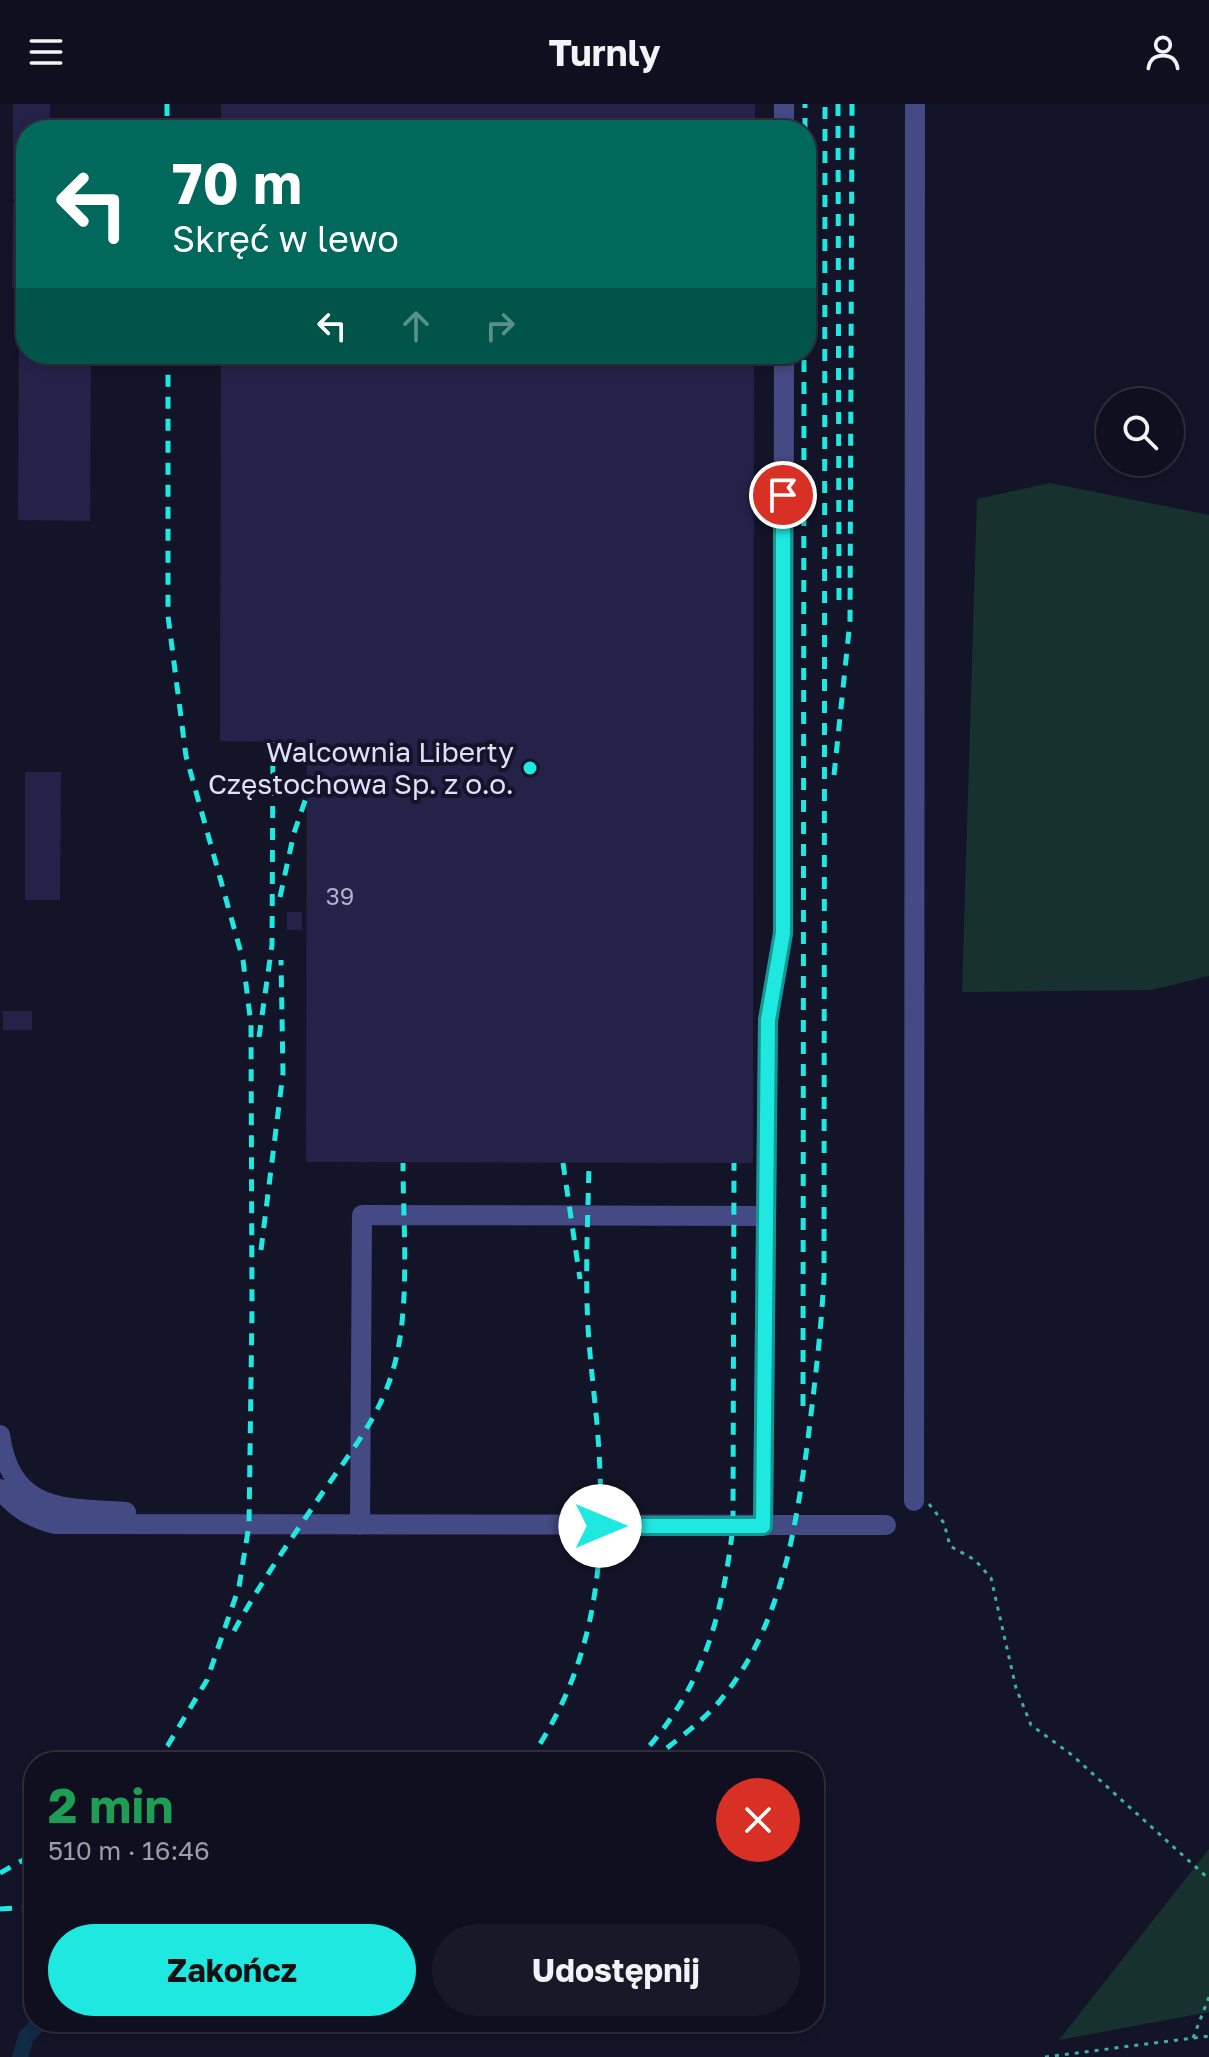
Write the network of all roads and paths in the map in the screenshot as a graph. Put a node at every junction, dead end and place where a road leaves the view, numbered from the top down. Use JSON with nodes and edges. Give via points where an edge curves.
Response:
{"nodes":[{"id":1,"x":915,"y":104,"type":"edge"},
{"id":2,"x":784,"y":364,"type":"edge"},
{"id":3,"x":766,"y":1216,"type":"junction"},
{"id":4,"x":0,"y":1435,"type":"edge"},
{"id":5,"x":0,"y":1489,"type":"edge"},
{"id":6,"x":914,"y":1501,"type":"joint"},
{"id":7,"x":160,"y":1525,"type":"junction"},
{"id":8,"x":360,"y":1525,"type":"junction"},
{"id":9,"x":886,"y":1525,"type":"dead end"},
{"id":10,"x":763,"y":1526,"type":"junction"},
{"id":11,"x":1209,"y":1879,"type":"edge"},
{"id":12,"x":1209,"y":1997,"type":"edge"},
{"id":13,"x":1209,"y":2036,"type":"edge"},
{"id":14,"x":1193,"y":2038,"type":"junction"},
{"id":15,"x":1045,"y":2057,"type":"edge"}],
"edges":[{"from":1,"to":6,"type":"street"},
{"from":2,"to":3,"type":"street","via":[[783,933],[768,1020]]},
{"from":3,"to":8,"type":"street","via":[[362,1215]]},
{"from":3,"to":10,"type":"street"},
{"from":4,"to":7,"type":"street","via":[[11,1473],[40,1500],[57,1507],[144,1515]]},
{"from":5,"to":7,"type":"street","via":[[32,1518],[54,1524]]},
{"from":6,"to":11,"type":"path","via":[[930,1504],[944,1523],[950,1546],[975,1560],[991,1578],[1016,1688],[1031,1725],[1072,1755]]},
{"from":7,"to":8,"type":"street"},
{"from":8,"to":10,"type":"street"},
{"from":9,"to":10,"type":"street"},
{"from":12,"to":14,"type":"path"},
{"from":13,"to":14,"type":"path"},
{"from":14,"to":15,"type":"path"}]}
